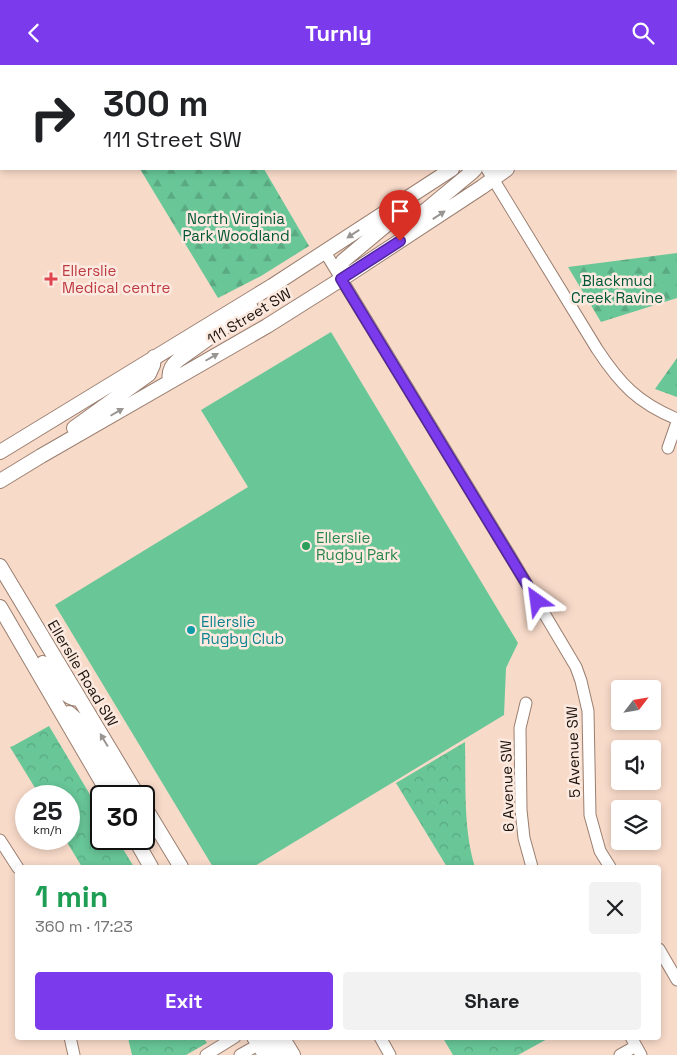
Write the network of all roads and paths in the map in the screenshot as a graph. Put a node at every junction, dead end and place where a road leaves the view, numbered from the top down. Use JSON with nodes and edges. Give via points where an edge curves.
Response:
{"nodes":[{"id":1,"x":450,"y":170,"type":"edge"},
{"id":2,"x":474,"y":170,"type":"edge"},
{"id":3,"x":490,"y":172,"type":"edge"},
{"id":4,"x":425,"y":187,"type":"junction"},
{"id":5,"x":325,"y":252,"type":"junction"},
{"id":6,"x":367,"y":263,"type":"junction"},
{"id":7,"x":288,"y":276,"type":"junction"},
{"id":8,"x":341,"y":279,"type":"junction"},
{"id":9,"x":154,"y":357,"type":"junction"},
{"id":10,"x":170,"y":381,"type":"junction"},
{"id":11,"x":677,"y":421,"type":"edge"},
{"id":12,"x":34,"y":432,"type":"junction"},
{"id":13,"x":0,"y":445,"type":"edge"},
{"id":14,"x":668,"y":449,"type":"dead end"},
{"id":15,"x":0,"y":452,"type":"edge"},
{"id":16,"x":41,"y":456,"type":"junction"},
{"id":17,"x":0,"y":481,"type":"edge"},
{"id":18,"x":0,"y":555,"type":"edge"},
{"id":19,"x":0,"y":566,"type":"edge"},
{"id":20,"x":0,"y":585,"type":"edge"},
{"id":21,"x":1,"y":609,"type":"edge"},
{"id":22,"x":12,"y":627,"type":"junction"},
{"id":23,"x":59,"y":665,"type":"junction"},
{"id":24,"x":79,"y":699,"type":"junction"},
{"id":25,"x":526,"y":703,"type":"dead end"},
{"id":26,"x":61,"y":711,"type":"junction"},
{"id":27,"x":104,"y":785,"type":"edge"},
{"id":28,"x":120,"y":785,"type":"edge"},
{"id":29,"x":131,"y":785,"type":"edge"},
{"id":30,"x":155,"y":826,"type":"edge"},
{"id":31,"x":0,"y":840,"type":"edge"},
{"id":32,"x":142,"y":850,"type":"edge"},
{"id":33,"x":16,"y":865,"type":"edge"},
{"id":34,"x":151,"y":865,"type":"edge"},
{"id":35,"x":179,"y":865,"type":"edge"},
{"id":36,"x":531,"y":865,"type":"edge"},
{"id":37,"x":609,"y":865,"type":"edge"},
{"id":38,"x":661,"y":952,"type":"edge"},
{"id":39,"x":677,"y":980,"type":"edge"},
{"id":40,"x":71,"y":1040,"type":"edge"},
{"id":41,"x":230,"y":1040,"type":"edge"},
{"id":42,"x":382,"y":1040,"type":"edge"},
{"id":43,"x":267,"y":1041,"type":"edge"},
{"id":44,"x":636,"y":1046,"type":"edge"},
{"id":45,"x":74,"y":1055,"type":"edge"},
{"id":46,"x":206,"y":1055,"type":"edge"},
{"id":47,"x":240,"y":1055,"type":"edge"},
{"id":48,"x":280,"y":1055,"type":"edge"},
{"id":49,"x":293,"y":1055,"type":"edge"},
{"id":50,"x":390,"y":1055,"type":"edge"},
{"id":51,"x":620,"y":1055,"type":"edge"}],
"edges":[{"from":1,"to":4,"type":"main road","name":"111 Street SW"},
{"from":2,"to":6,"type":"main road"},
{"from":6,"to":3,"type":"main road","name":"111 Street SW","one_way":true},
{"from":3,"to":11,"type":"street","via":[[616,376],[643,401]]},
{"from":4,"to":5,"type":"main road","name":"111 Street SW","one_way":true},
{"from":4,"to":8,"type":"main road","via":[[400,214],[343,261]]},
{"from":5,"to":7,"type":"main road","name":"111 Street SW"},
{"from":5,"to":8,"type":"street","name":"5 Avenue SW"},
{"from":6,"to":8,"type":"main road","name":"111 Street SW"},
{"from":7,"to":9,"type":"main road","name":"111 Street SW"},
{"from":7,"to":10,"type":"main road","via":[[268,296],[178,360],[168,375]]},
{"from":10,"to":8,"type":"main road","name":"111 Street SW","one_way":true},
{"from":8,"to":37,"type":"street","name":"5 Avenue SW","via":[[576,667],[589,719],[590,815],[600,851]]},
{"from":9,"to":12,"type":"main road","name":"111 Street SW"},
{"from":9,"to":16,"type":"main road","via":[[149,374],[75,427]]},
{"from":16,"to":10,"type":"main road","name":"111 Street SW","one_way":true},
{"from":11,"to":14,"type":"street"},
{"from":12,"to":13,"type":"main road"},
{"from":12,"to":15,"type":"main road","name":"111 Street SW"},
{"from":16,"to":17,"type":"main road","name":"111 Street SW"},
{"from":18,"to":23,"type":"main road"},
{"from":19,"to":23,"type":"main road","name":"Ellerslie Road SW"},
{"from":20,"to":23,"type":"main road"},
{"from":21,"to":22,"type":"main road"},
{"from":22,"to":24,"type":"main road","via":[[26,640],[63,692]]},
{"from":22,"to":26,"type":"main road"},
{"from":23,"to":24,"type":"main road","name":"Ellerslie Road SW"},
{"from":29,"to":24,"type":"main road","name":"Ellerslie Road SW","one_way":true},
{"from":25,"to":36,"type":"street","name":"6 Avenue SW","via":[[520,729],[521,810]]},
{"from":26,"to":27,"type":"main road"},
{"from":26,"to":28,"type":"main road","via":[[77,720]]},
{"from":30,"to":35,"type":"main road"},
{"from":31,"to":33,"type":"street"},
{"from":32,"to":34,"type":"main road"},
{"from":38,"to":39,"type":"street"},
{"from":40,"to":45,"type":"street"},
{"from":41,"to":46,"type":"street"},
{"from":42,"to":50,"type":"street"},
{"from":43,"to":47,"type":"street"},
{"from":43,"to":48,"type":"main road"},
{"from":43,"to":49,"type":"main road"},
{"from":44,"to":51,"type":"street"}]}
